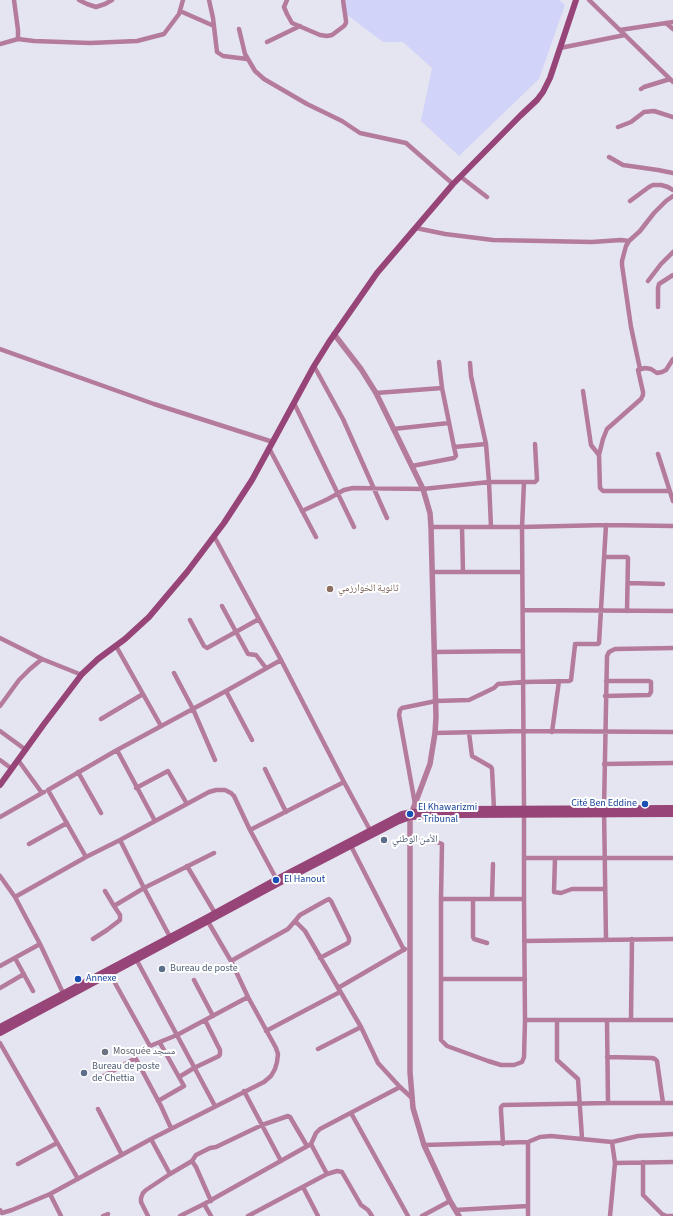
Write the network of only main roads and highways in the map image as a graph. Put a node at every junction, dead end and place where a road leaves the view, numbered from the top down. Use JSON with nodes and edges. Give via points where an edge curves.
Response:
{"nodes":[{"id":1,"x":576,"y":0,"type":"edge"},
{"id":2,"x":0,"y":785,"type":"edge"},
{"id":3,"x":673,"y":808,"type":"edge"},
{"id":4,"x":524,"y":811,"type":"junction"},
{"id":5,"x":604,"y":812,"type":"junction"},
{"id":6,"x":411,"y":814,"type":"junction"},
{"id":7,"x":673,"y":814,"type":"edge"},
{"id":8,"x":278,"y":881,"type":"junction"},
{"id":9,"x":207,"y":920,"type":"junction"},
{"id":10,"x":135,"y":957,"type":"junction"},
{"id":11,"x":64,"y":995,"type":"junction"},
{"id":12,"x":0,"y":1027,"type":"edge"},
{"id":13,"x":0,"y":1033,"type":"edge"}],
"edges":[{"from":1,"to":2,"type":"main road","via":[[546,87],[537,100],[453,184],[377,273],[314,366],[233,511],[149,617],[82,675]]},
{"from":3,"to":5,"type":"main road"},
{"from":4,"to":5,"type":"main road"},
{"from":4,"to":6,"type":"main road","via":[[458,815]]},
{"from":4,"to":6,"type":"main road","via":[[458,809]]},
{"from":5,"to":7,"type":"main road"},
{"from":6,"to":8,"type":"main road"},
{"from":6,"to":8,"type":"main road","via":[[402,814],[370,830]]},
{"from":8,"to":9,"type":"main road"},
{"from":8,"to":9,"type":"main road","via":[[215,913]]},
{"from":9,"to":10,"type":"main road"},
{"from":9,"to":10,"type":"main road","via":[[170,936]]},
{"from":10,"to":11,"type":"main road"},
{"from":10,"to":11,"type":"main road","via":[[110,974]]},
{"from":11,"to":12,"type":"main road"},
{"from":11,"to":13,"type":"main road"}]}
